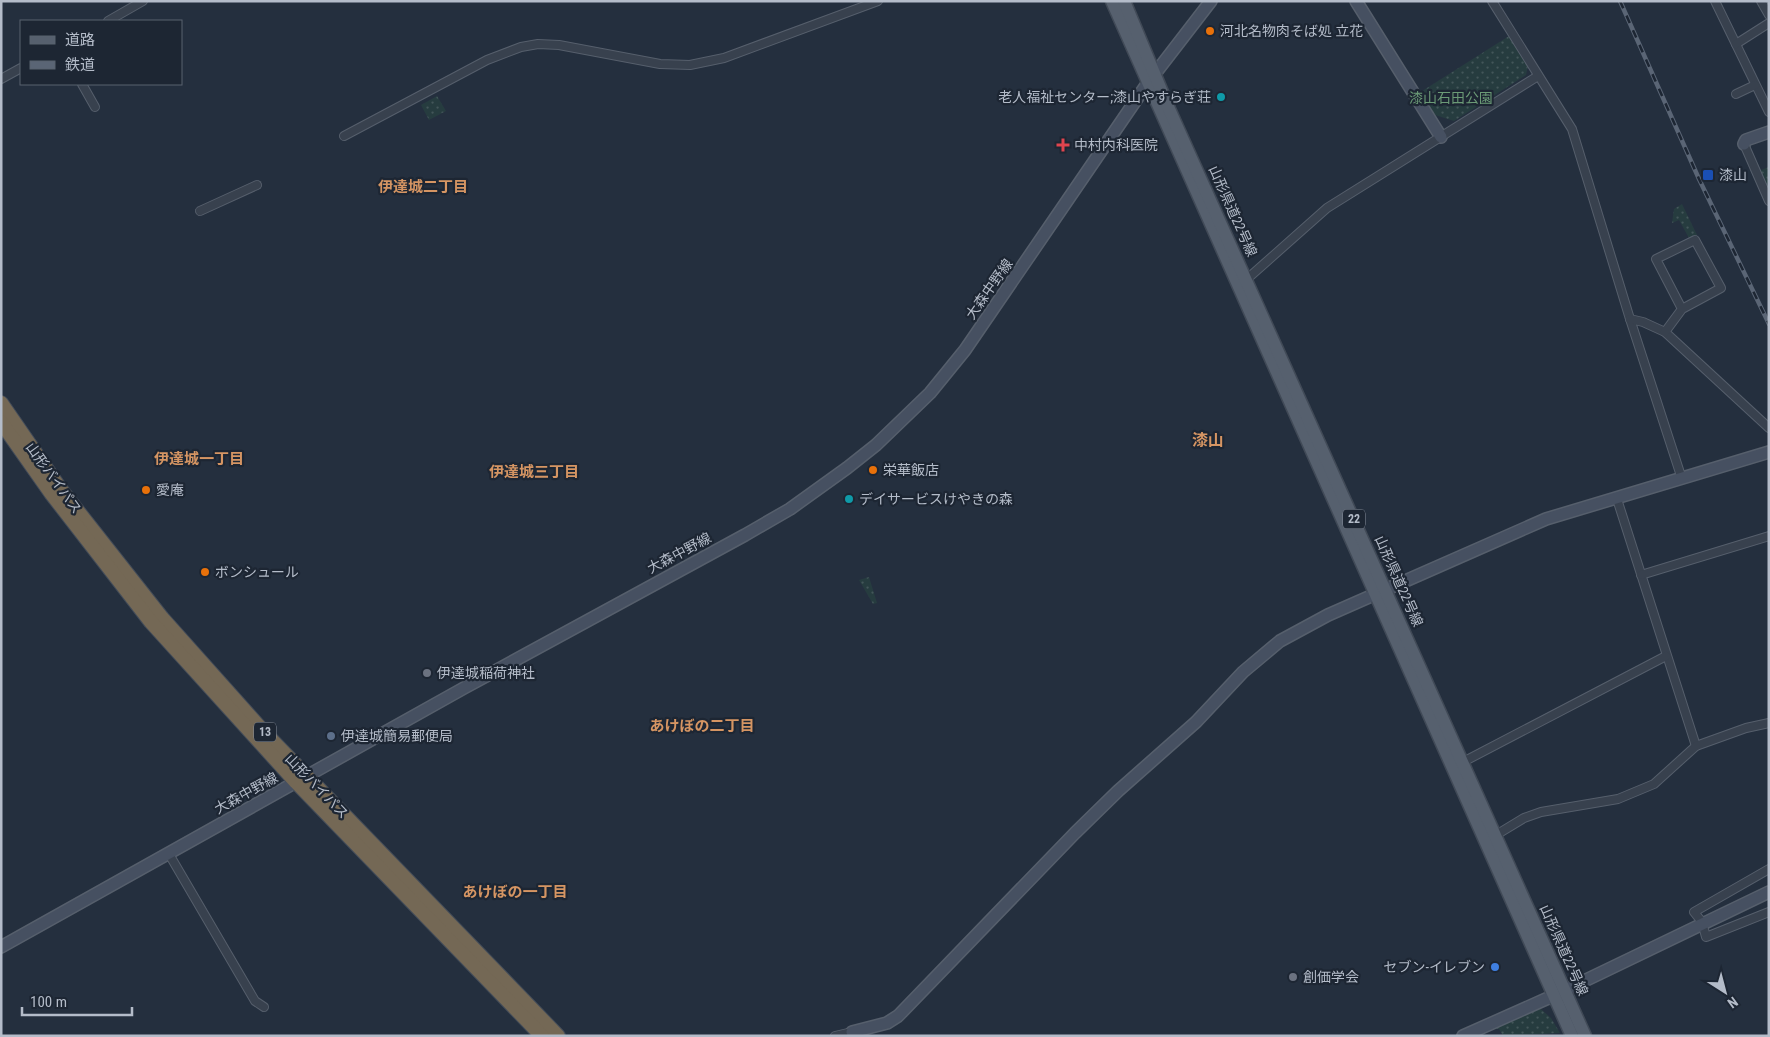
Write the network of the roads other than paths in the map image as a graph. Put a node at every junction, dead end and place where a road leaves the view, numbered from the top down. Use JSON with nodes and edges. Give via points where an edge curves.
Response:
{"nodes":[{"id":1,"x":143,"y":1,"type":"edge"},
{"id":2,"x":878,"y":1,"type":"edge"},
{"id":3,"x":1112,"y":1,"type":"edge"},
{"id":4,"x":1124,"y":1,"type":"edge"},
{"id":5,"x":1211,"y":1,"type":"edge"},
{"id":6,"x":1356,"y":1,"type":"edge"},
{"id":7,"x":1492,"y":1,"type":"edge"},
{"id":8,"x":1715,"y":1,"type":"edge"},
{"id":9,"x":1761,"y":1,"type":"edge"},
{"id":10,"x":1769,"y":15,"type":"edge"},
{"id":11,"x":110,"y":20,"type":"edge"},
{"id":12,"x":1769,"y":23,"type":"edge"},
{"id":13,"x":1736,"y":44,"type":"junction"},
{"id":14,"x":20,"y":69,"type":"edge"},
{"id":15,"x":1538,"y":76,"type":"junction"},
{"id":16,"x":1151,"y":78,"type":"junction"},
{"id":17,"x":1,"y":79,"type":"edge"},
{"id":18,"x":83,"y":85,"type":"edge"},
{"id":19,"x":1755,"y":85,"type":"junction"},
{"id":20,"x":1736,"y":94,"type":"dead end"},
{"id":21,"x":95,"y":107,"type":"dead end"},
{"id":22,"x":1769,"y":112,"type":"edge"},
{"id":23,"x":1769,"y":132,"type":"edge"},
{"id":24,"x":344,"y":136,"type":"dead end"},
{"id":25,"x":1441,"y":137,"type":"junction"},
{"id":26,"x":1744,"y":144,"type":"joint"},
{"id":27,"x":257,"y":185,"type":"dead end"},
{"id":28,"x":1769,"y":201,"type":"edge"},
{"id":29,"x":200,"y":211,"type":"dead end"},
{"id":30,"x":1247,"y":279,"type":"junction"},
{"id":31,"x":1682,"y":309,"type":"junction"},
{"id":32,"x":1630,"y":319,"type":"junction"},
{"id":33,"x":1665,"y":332,"type":"junction"},
{"id":34,"x":1,"y":403,"type":"edge"},
{"id":35,"x":1,"y":422,"type":"edge"},
{"id":36,"x":1769,"y":428,"type":"edge"},
{"id":37,"x":1769,"y":452,"type":"edge"},
{"id":38,"x":1682,"y":479,"type":"junction"},
{"id":39,"x":1617,"y":499,"type":"junction"},
{"id":40,"x":1769,"y":536,"type":"edge"},
{"id":41,"x":1641,"y":575,"type":"junction"},
{"id":42,"x":1381,"y":592,"type":"junction"},
{"id":43,"x":1666,"y":656,"type":"junction"},
{"id":44,"x":1769,"y":723,"type":"edge"},
{"id":45,"x":1696,"y":746,"type":"junction"},
{"id":46,"x":1463,"y":762,"type":"junction"},
{"id":47,"x":302,"y":779,"type":"junction"},
{"id":48,"x":1496,"y":835,"type":"junction"},
{"id":49,"x":169,"y":854,"type":"junction"},
{"id":50,"x":1769,"y":869,"type":"edge"},
{"id":51,"x":1769,"y":892,"type":"edge"},
{"id":52,"x":1769,"y":912,"type":"edge"},
{"id":53,"x":1702,"y":922,"type":"junction"},
{"id":54,"x":1,"y":947,"type":"edge"},
{"id":55,"x":1561,"y":993,"type":"junction"},
{"id":56,"x":520,"y":996,"type":"junction"},
{"id":57,"x":264,"y":1007,"type":"dead end"},
{"id":58,"x":852,"y":1032,"type":"joint"},
{"id":59,"x":542,"y":1036,"type":"edge"},
{"id":60,"x":558,"y":1036,"type":"edge"},
{"id":61,"x":563,"y":1036,"type":"edge"},
{"id":62,"x":835,"y":1036,"type":"edge"},
{"id":63,"x":1463,"y":1036,"type":"edge"},
{"id":64,"x":1572,"y":1036,"type":"edge"},
{"id":65,"x":1585,"y":1036,"type":"edge"}],
"edges":[{"from":1,"to":11,"type":"street"},
{"from":2,"to":24,"type":"street","via":[[724,58],[690,65],[660,64],[559,45],[521,47],[486,60]]},
{"from":3,"to":16,"type":"main road","name":"山形県道22号線","number":"22"},
{"from":4,"to":16,"type":"main road","name":"山形県道22号線","number":"22"},
{"from":5,"to":16,"type":"street","name":"大森中野線"},
{"from":6,"to":25,"type":"street"},
{"from":7,"to":15,"type":"street"},
{"from":8,"to":13,"type":"street"},
{"from":9,"to":10,"type":"street"},
{"from":12,"to":13,"type":"street"},
{"from":13,"to":19,"type":"street"},
{"from":14,"to":17,"type":"street"},
{"from":15,"to":25,"type":"street"},
{"from":15,"to":32,"type":"street","via":[[1572,129]]},
{"from":16,"to":30,"type":"main road","name":"山形県道22号線","number":"22"},
{"from":16,"to":42,"type":"main road","name":"山形県道22号線","number":"22"},
{"from":16,"to":47,"type":"street","name":"大森中野線","via":[[965,350],[930,393],[876,445],[790,509]]},
{"from":18,"to":21,"type":"street"},
{"from":19,"to":20,"type":"street"},
{"from":19,"to":22,"type":"street"},
{"from":23,"to":26,"type":"street","via":[[1746,140]]},
{"from":25,"to":30,"type":"street","via":[[1327,208]]},
{"from":26,"to":28,"type":"street"},
{"from":27,"to":29,"type":"street"},
{"from":30,"to":42,"type":"main road","name":"山形県道22号線","number":"22"},
{"from":31,"to":31,"type":"street","via":[[1656,259],[1695,240],[1721,288]]},
{"from":31,"to":33,"type":"street"},
{"from":32,"to":33,"type":"street"},
{"from":32,"to":38,"type":"street"},
{"from":33,"to":36,"type":"street"},
{"from":34,"to":47,"type":"highway","name":"山形バイパス","number":"13","via":[[61,490],[162,618]]},
{"from":35,"to":47,"type":"highway","name":"山形バイパス","number":"13","via":[[56,501],[151,622]]},
{"from":37,"to":38,"type":"street"},
{"from":38,"to":39,"type":"street"},
{"from":39,"to":41,"type":"street"},
{"from":39,"to":42,"type":"street","via":[[1546,519]]},
{"from":40,"to":41,"type":"street"},
{"from":41,"to":43,"type":"street"},
{"from":42,"to":46,"type":"main road","name":"山形県道22号線","number":"22"},
{"from":42,"to":55,"type":"main road","name":"山形県道22号線","number":"22"},
{"from":42,"to":58,"type":"street","via":[[1301,628],[1280,641],[1243,672],[1196,722],[1074,833],[898,1016],[887,1023]]},
{"from":43,"to":45,"type":"street"},
{"from":43,"to":46,"type":"street"},
{"from":44,"to":45,"type":"street"},
{"from":45,"to":48,"type":"street","via":[[1654,784],[1618,799],[1541,812]]},
{"from":46,"to":48,"type":"main road","name":"山形県道22号線","number":"22"},
{"from":47,"to":49,"type":"street","name":"大森中野線"},
{"from":47,"to":56,"type":"highway","name":"山形バイパス","number":"13"},
{"from":47,"to":59,"type":"highway","name":"山形バイパス","number":"13"},
{"from":48,"to":55,"type":"main road","name":"山形県道22号線","number":"22"},
{"from":49,"to":54,"type":"street","name":"大森中野線"},
{"from":49,"to":57,"type":"street","via":[[255,1001]]},
{"from":50,"to":53,"type":"street","via":[[1694,912]]},
{"from":51,"to":53,"type":"street"},
{"from":52,"to":53,"type":"street","via":[[1706,937]]},
{"from":53,"to":55,"type":"street"},
{"from":55,"to":63,"type":"street"},
{"from":55,"to":64,"type":"main road","name":"山形県道22号線","number":"22"},
{"from":55,"to":65,"type":"main road","name":"山形県道22号線","number":"22"},
{"from":56,"to":60,"type":"highway","name":"山形バイパス","number":"13"},
{"from":56,"to":61,"type":"highway"},
{"from":58,"to":62,"type":"street"}]}
